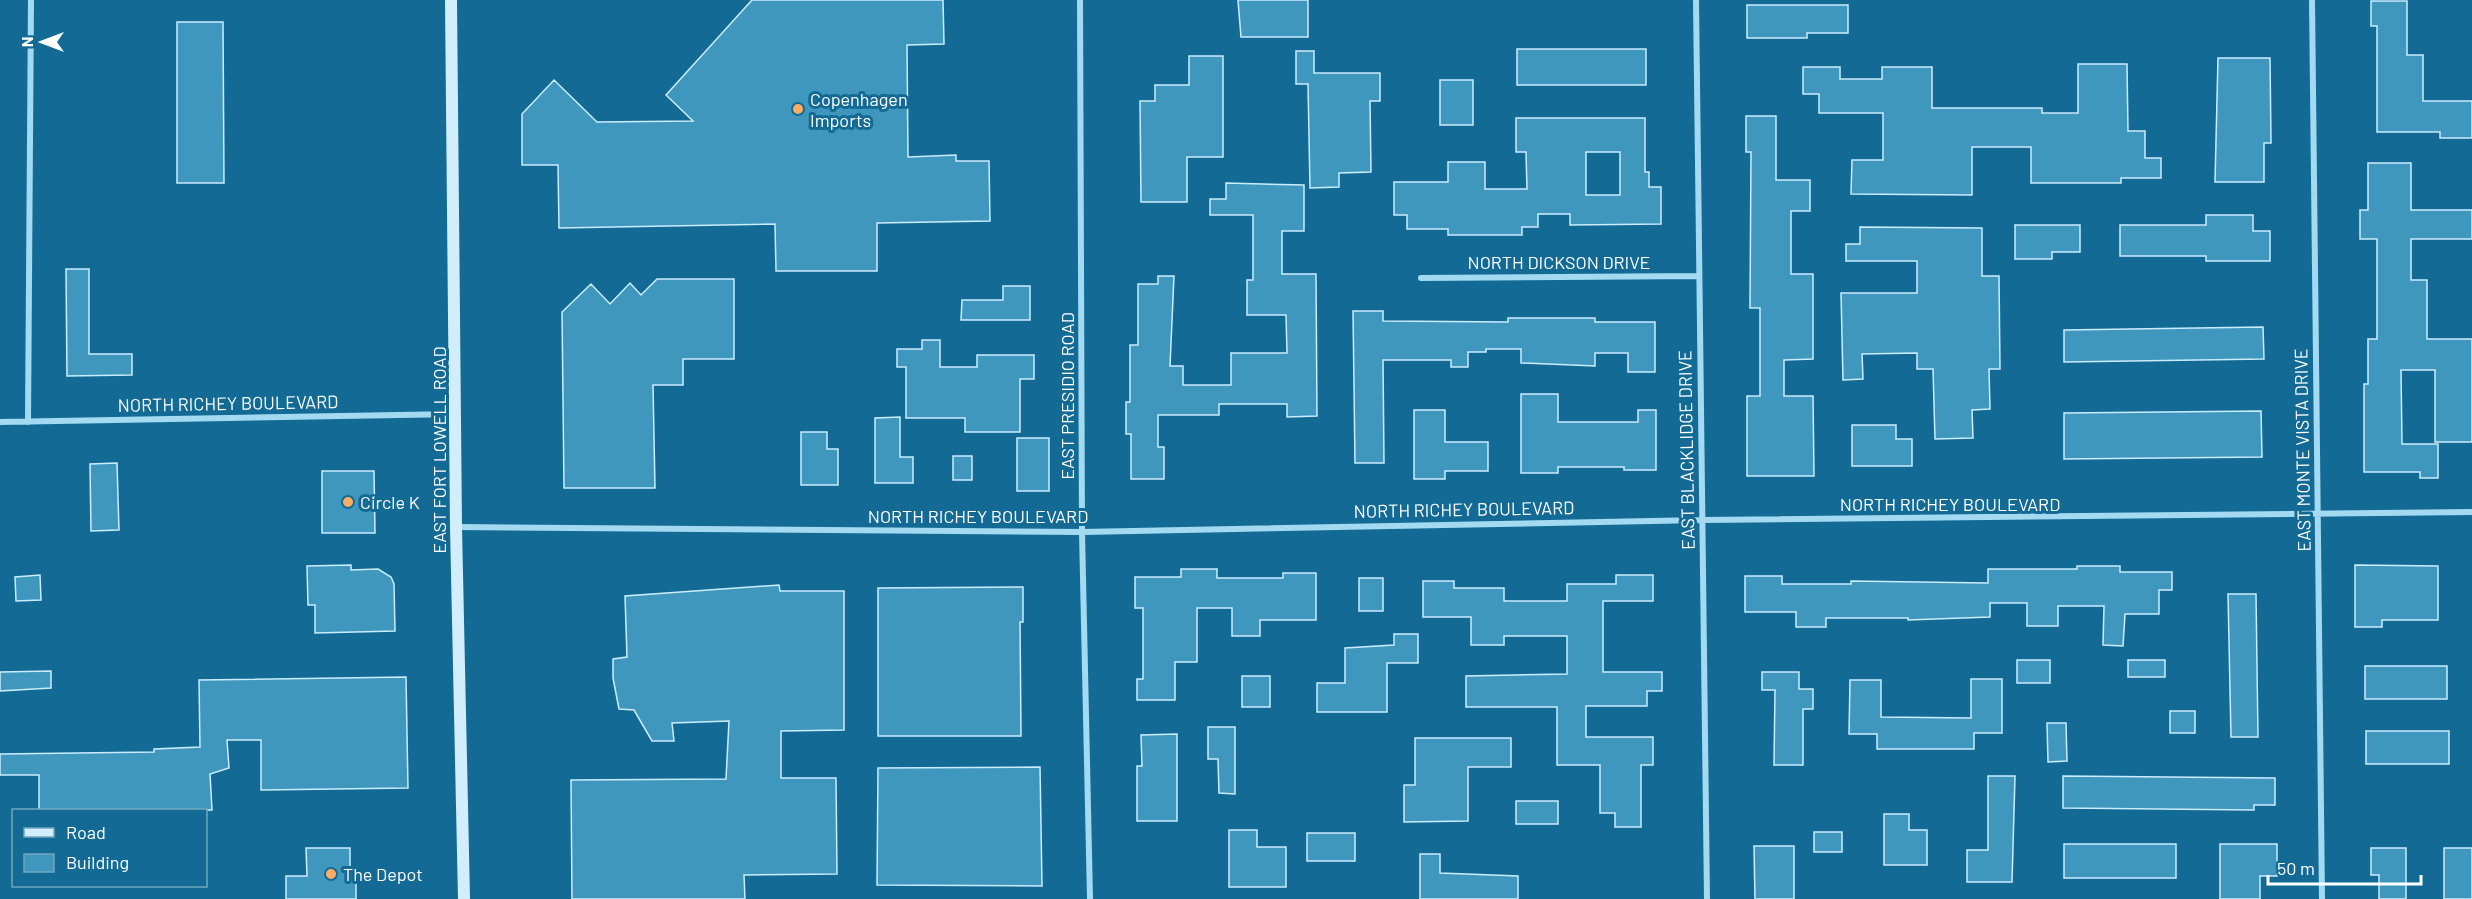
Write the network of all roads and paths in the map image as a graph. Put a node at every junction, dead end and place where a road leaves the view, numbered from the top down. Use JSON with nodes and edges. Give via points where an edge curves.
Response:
{"nodes":[{"id":1,"x":31,"y":0,"type":"edge"},
{"id":2,"x":451,"y":0,"type":"edge"},
{"id":3,"x":1080,"y":0,"type":"edge"},
{"id":4,"x":1696,"y":0,"type":"edge"},
{"id":5,"x":2312,"y":0,"type":"edge"},
{"id":6,"x":1698,"y":276,"type":"junction"},
{"id":7,"x":1421,"y":278,"type":"dead end"},
{"id":8,"x":457,"y":414,"type":"junction"},
{"id":9,"x":0,"y":422,"type":"edge"},
{"id":10,"x":28,"y":422,"type":"junction"},
{"id":11,"x":2472,"y":512,"type":"edge"},
{"id":12,"x":2318,"y":514,"type":"junction"},
{"id":13,"x":1702,"y":520,"type":"junction"},
{"id":14,"x":456,"y":527,"type":"junction"},
{"id":15,"x":1082,"y":532,"type":"junction"},
{"id":16,"x":464,"y":899,"type":"edge"},
{"id":17,"x":1090,"y":899,"type":"edge"},
{"id":18,"x":1707,"y":899,"type":"edge"},
{"id":19,"x":2322,"y":899,"type":"edge"}],
"edges":[{"from":1,"to":10,"type":"street"},
{"from":2,"to":8,"type":"main road","name":"EAST FORT LOWELL ROAD"},
{"from":3,"to":15,"type":"street","name":"EAST PRESIDIO ROAD"},
{"from":4,"to":6,"type":"street","name":"EAST BLACKLIDGE DRIVE"},
{"from":5,"to":12,"type":"street","name":"EAST MONTE VISTA DRIVE"},
{"from":6,"to":7,"type":"street","name":"NORTH DICKSON DRIVE"},
{"from":6,"to":13,"type":"street","name":"EAST BLACKLIDGE DRIVE"},
{"from":8,"to":10,"type":"street","name":"NORTH RICHEY BOULEVARD"},
{"from":8,"to":14,"type":"main road","name":"EAST FORT LOWELL ROAD"},
{"from":9,"to":10,"type":"street","name":"NORTH RICHEY BOULEVARD"},
{"from":11,"to":12,"type":"street","name":"NORTH RICHEY BOULEVARD"},
{"from":12,"to":13,"type":"street","name":"NORTH RICHEY BOULEVARD"},
{"from":12,"to":19,"type":"street","name":"EAST MONTE VISTA DRIVE"},
{"from":13,"to":15,"type":"street","name":"NORTH RICHEY BOULEVARD"},
{"from":13,"to":18,"type":"street","name":"EAST BLACKLIDGE DRIVE"},
{"from":14,"to":15,"type":"street","name":"NORTH RICHEY BOULEVARD"},
{"from":14,"to":16,"type":"main road","name":"EAST FORT LOWELL ROAD"},
{"from":15,"to":17,"type":"street","name":"EAST PRESIDIO ROAD"}]}
